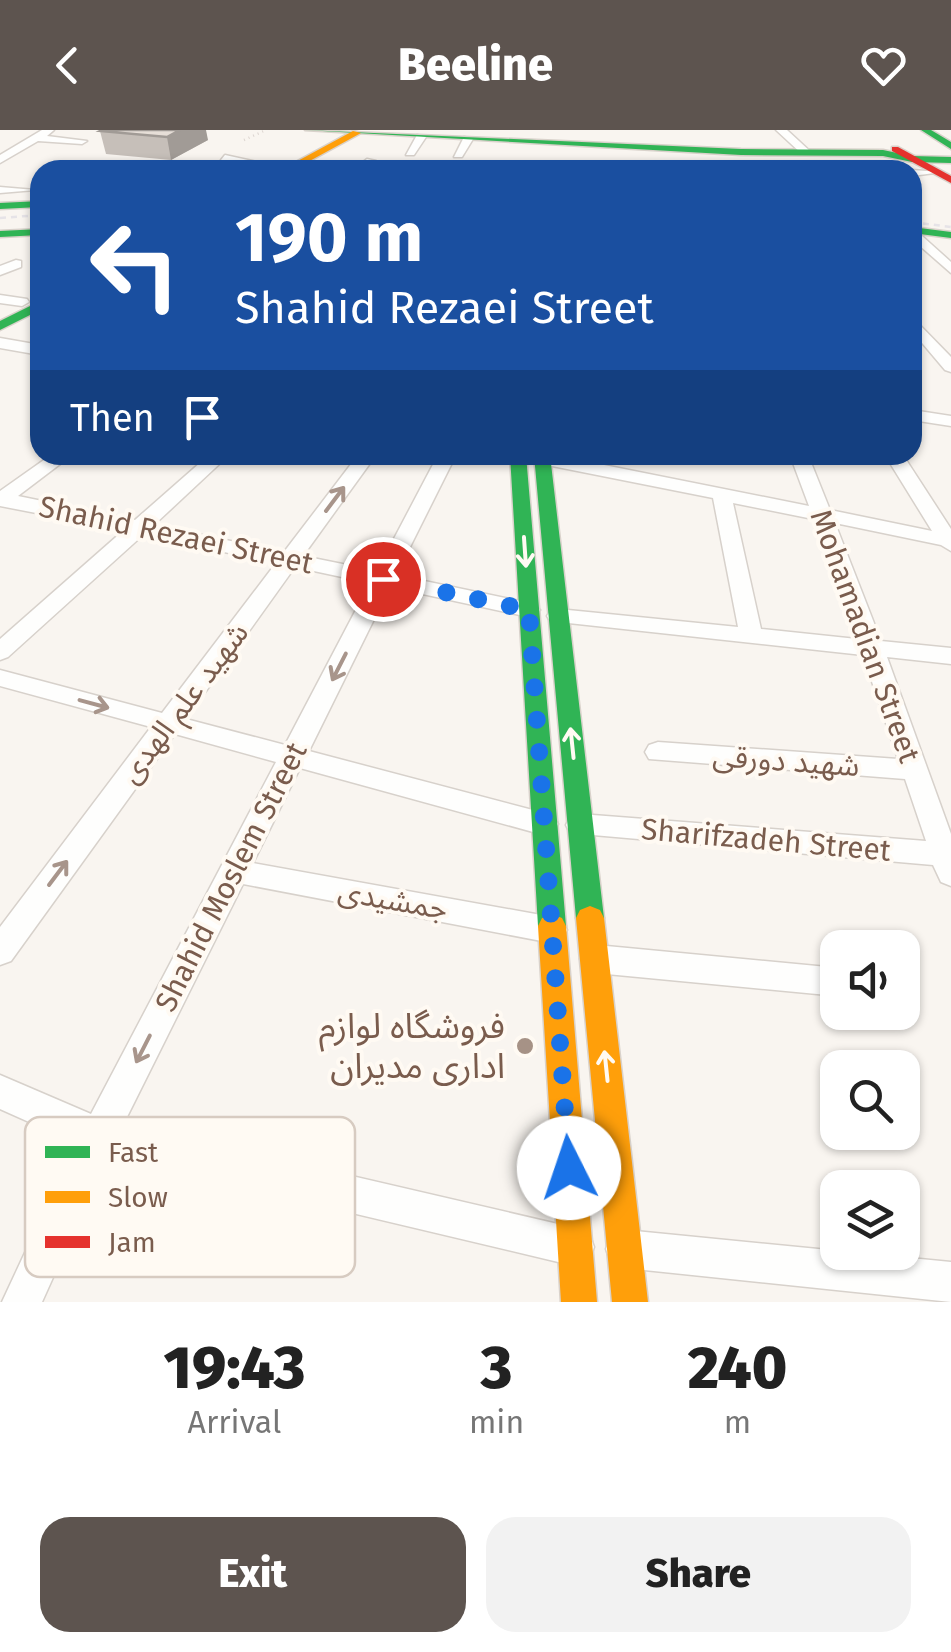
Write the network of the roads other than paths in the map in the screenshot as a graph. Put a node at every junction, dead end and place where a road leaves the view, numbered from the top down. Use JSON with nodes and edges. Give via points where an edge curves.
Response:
{"nodes":[{"id":1,"x":49,"y":130,"type":"edge"},
{"id":2,"x":309,"y":130,"type":"edge"},
{"id":3,"x":718,"y":130,"type":"edge"},
{"id":4,"x":781,"y":130,"type":"edge"},
{"id":5,"x":925,"y":130,"type":"edge"},
{"id":6,"x":940,"y":130,"type":"edge"},
{"id":7,"x":358,"y":132,"type":"edge"},
{"id":8,"x":870,"y":132,"type":"edge"},
{"id":9,"x":543,"y":136,"type":"edge"},
{"id":10,"x":951,"y":137,"type":"edge"},
{"id":11,"x":36,"y":138,"type":"junction"},
{"id":12,"x":82,"y":140,"type":"dead end"},
{"id":13,"x":244,"y":140,"type":"road end"},
{"id":14,"x":951,"y":146,"type":"edge"},
{"id":15,"x":753,"y":151,"type":"edge"},
{"id":16,"x":839,"y":154,"type":"junction"},
{"id":17,"x":225,"y":158,"type":"joint"},
{"id":18,"x":0,"y":160,"type":"edge"},
{"id":19,"x":235,"y":160,"type":"edge"},
{"id":20,"x":303,"y":160,"type":"edge"},
{"id":21,"x":525,"y":160,"type":"edge"},
{"id":22,"x":535,"y":160,"type":"edge"},
{"id":23,"x":792,"y":160,"type":"edge"},
{"id":24,"x":800,"y":160,"type":"edge"},
{"id":25,"x":810,"y":160,"type":"edge"},
{"id":26,"x":912,"y":160,"type":"edge"},
{"id":27,"x":932,"y":164,"type":"edge"},
{"id":28,"x":0,"y":190,"type":"edge"},
{"id":29,"x":30,"y":196,"type":"edge"},
{"id":30,"x":30,"y":198,"type":"edge"},
{"id":31,"x":0,"y":206,"type":"edge"},
{"id":32,"x":931,"y":222,"type":"edge"},
{"id":33,"x":30,"y":232,"type":"edge"},
{"id":34,"x":0,"y":234,"type":"edge"},
{"id":35,"x":16,"y":264,"type":"dead end"},
{"id":36,"x":951,"y":270,"type":"edge"},
{"id":37,"x":0,"y":271,"type":"edge"},
{"id":38,"x":26,"y":300,"type":"edge"},
{"id":39,"x":0,"y":314,"type":"edge"},
{"id":40,"x":0,"y":326,"type":"edge"},
{"id":41,"x":922,"y":333,"type":"edge"},
{"id":42,"x":0,"y":342,"type":"edge"},
{"id":43,"x":922,"y":344,"type":"edge"},
{"id":44,"x":933,"y":346,"type":"junction"},
{"id":45,"x":30,"y":348,"type":"edge"},
{"id":46,"x":951,"y":348,"type":"edge"},
{"id":47,"x":951,"y":367,"type":"edge"},
{"id":48,"x":922,"y":417,"type":"edge"},
{"id":49,"x":951,"y":421,"type":"edge"},
{"id":50,"x":50,"y":465,"type":"edge"},
{"id":51,"x":209,"y":465,"type":"edge"},
{"id":52,"x":360,"y":465,"type":"edge"},
{"id":53,"x":442,"y":465,"type":"edge"},
{"id":54,"x":519,"y":465,"type":"edge"},
{"id":55,"x":543,"y":465,"type":"edge"},
{"id":56,"x":584,"y":465,"type":"edge"},
{"id":57,"x":802,"y":465,"type":"edge"},
{"id":58,"x":900,"y":465,"type":"edge"},
{"id":59,"x":722,"y":495,"type":"junction"},
{"id":60,"x":1,"y":499,"type":"edge"},
{"id":61,"x":820,"y":515,"type":"junction"},
{"id":62,"x":140,"y":527,"type":"junction"},
{"id":63,"x":950,"y":542,"type":"edge"},
{"id":64,"x":290,"y":559,"type":"junction"},
{"id":65,"x":383,"y":579,"type":"junction"},
{"id":66,"x":529,"y":610,"type":"junction"},
{"id":67,"x":558,"y":616,"type":"junction"},
{"id":68,"x":751,"y":636,"type":"junction"},
{"id":69,"x":872,"y":648,"type":"junction"},
{"id":70,"x":0,"y":652,"type":"edge"},
{"id":71,"x":951,"y":656,"type":"edge"},
{"id":72,"x":0,"y":678,"type":"edge"},
{"id":73,"x":169,"y":724,"type":"junction"},
{"id":74,"x":658,"y":752,"type":"dead end"},
{"id":75,"x":293,"y":757,"type":"junction"},
{"id":76,"x":915,"y":770,"type":"junction"},
{"id":77,"x":544,"y":824,"type":"junction"},
{"id":78,"x":580,"y":825,"type":"junction"},
{"id":79,"x":949,"y":861,"type":"edge"},
{"id":80,"x":234,"y":871,"type":"junction"},
{"id":81,"x":552,"y":930,"type":"junction"},
{"id":82,"x":0,"y":951,"type":"edge"},
{"id":83,"x":596,"y":960,"type":"junction"},
{"id":84,"x":820,"y":980,"type":"edge"},
{"id":85,"x":0,"y":1092,"type":"edge"},
{"id":86,"x":59,"y":1117,"type":"edge"},
{"id":87,"x":108,"y":1117,"type":"edge"},
{"id":88,"x":355,"y":1195,"type":"edge"},
{"id":89,"x":575,"y":1247,"type":"junction"},
{"id":90,"x":624,"y":1249,"type":"junction"},
{"id":91,"x":33,"y":1277,"type":"edge"},
{"id":92,"x":951,"y":1282,"type":"edge"},
{"id":93,"x":22,"y":1302,"type":"edge"},
{"id":94,"x":578,"y":1302,"type":"edge"},
{"id":95,"x":630,"y":1302,"type":"edge"}],
"edges":[{"from":1,"to":11,"type":"street"},
{"from":2,"to":7,"type":"main road"},
{"from":3,"to":15,"type":"main road"},
{"from":4,"to":24,"type":"street"},
{"from":5,"to":14,"type":"main road"},
{"from":6,"to":10,"type":"main road"},
{"from":7,"to":9,"type":"main road","via":[[463,147]]},
{"from":7,"to":20,"type":"main road"},
{"from":8,"to":16,"type":"main road","via":[[872,144]]},
{"from":8,"to":27,"type":"main road"},
{"from":9,"to":15,"type":"main road"},
{"from":9,"to":21,"type":"main road"},
{"from":9,"to":22,"type":"main road"},
{"from":11,"to":12,"type":"street"},
{"from":11,"to":18,"type":"street"},
{"from":13,"to":17,"type":"street"},
{"from":15,"to":23,"type":"main road"},
{"from":16,"to":25,"type":"main road"},
{"from":16,"to":26,"type":"main road"},
{"from":17,"to":19,"type":"street"},
{"from":28,"to":29,"type":"street"},
{"from":30,"to":31,"type":"main road"},
{"from":32,"to":36,"type":"street"},
{"from":33,"to":34,"type":"main road"},
{"from":35,"to":37,"type":"street"},
{"from":38,"to":39,"type":"main road"},
{"from":38,"to":40,"type":"main road"},
{"from":41,"to":44,"type":"street"},
{"from":42,"to":45,"type":"street"},
{"from":43,"to":44,"type":"street"},
{"from":44,"to":46,"type":"street"},
{"from":44,"to":47,"type":"street"},
{"from":48,"to":49,"type":"street"},
{"from":50,"to":60,"type":"street"},
{"from":51,"to":62,"type":"street"},
{"from":64,"to":52,"type":"street","name":"شهید علم الهدی","one_way":true},
{"from":53,"to":65,"type":"street","name":"Shahid Moslem Street"},
{"from":54,"to":66,"type":"main road","one_way":true},
{"from":55,"to":67,"type":"main road"},
{"from":56,"to":59,"type":"street"},
{"from":57,"to":61,"type":"street","name":"Mohamadian Street"},
{"from":58,"to":63,"type":"street"},
{"from":59,"to":61,"type":"street"},
{"from":59,"to":68,"type":"street"},
{"from":60,"to":62,"type":"street","name":"Shahid Rezaei Street"},
{"from":61,"to":63,"type":"street"},
{"from":61,"to":69,"type":"street","name":"Mohamadian Street"},
{"from":62,"to":64,"type":"street","name":"Shahid Rezaei Street"},
{"from":62,"to":70,"type":"street"},
{"from":64,"to":65,"type":"street","name":"Shahid Rezaei Street"},
{"from":64,"to":73,"type":"street","name":"شهید علم الهدی"},
{"from":65,"to":66,"type":"street","name":"Shahid Rezaei Street"},
{"from":65,"to":75,"type":"street","name":"Shahid Moslem Street","one_way":true},
{"from":66,"to":77,"type":"main road"},
{"from":67,"to":68,"type":"street"},
{"from":78,"to":67,"type":"main road","one_way":true},
{"from":68,"to":69,"type":"street"},
{"from":69,"to":71,"type":"street"},
{"from":69,"to":76,"type":"street","name":"Mohamadian Street"},
{"from":72,"to":73,"type":"street","one_way":true},
{"from":73,"to":75,"type":"street"},
{"from":82,"to":73,"type":"street","name":"شهید علم الهدی","one_way":true},
{"from":74,"to":76,"type":"street","name":"شهید دورقی"},
{"from":75,"to":77,"type":"street"},
{"from":75,"to":80,"type":"street","name":"Shahid Moslem Street"},
{"from":76,"to":79,"type":"street","name":"Mohamadian Street"},
{"from":77,"to":81,"type":"main road"},
{"from":78,"to":79,"type":"street","name":"Sharifzadeh Street"},
{"from":78,"to":83,"type":"main road"},
{"from":80,"to":81,"type":"street","name":"جمشیدی"},
{"from":80,"to":87,"type":"street","name":"Shahid Moslem Street","one_way":true},
{"from":81,"to":89,"type":"main road"},
{"from":83,"to":84,"type":"street"},
{"from":90,"to":83,"type":"main road","one_way":true},
{"from":85,"to":86,"type":"street"},
{"from":88,"to":89,"type":"street"},
{"from":89,"to":94,"type":"main road"},
{"from":90,"to":92,"type":"street"},
{"from":90,"to":95,"type":"main road"},
{"from":91,"to":93,"type":"street","name":"Shahid Moslem Street"}]}
